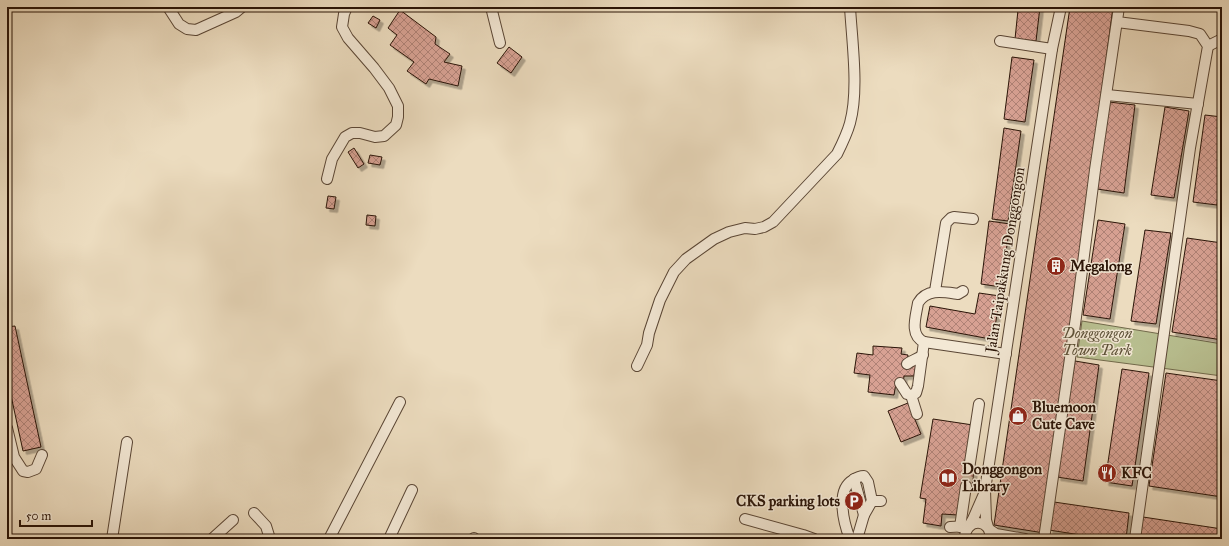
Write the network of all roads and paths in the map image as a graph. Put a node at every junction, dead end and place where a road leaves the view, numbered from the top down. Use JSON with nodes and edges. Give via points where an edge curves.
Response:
{"nodes":[{"id":1,"x":168,"y":7,"type":"edge"},
{"id":2,"x":242,"y":7,"type":"edge"},
{"id":3,"x":347,"y":7,"type":"edge"},
{"id":4,"x":491,"y":7,"type":"edge"},
{"id":5,"x":850,"y":7,"type":"edge"},
{"id":6,"x":1055,"y":7,"type":"edge"},
{"id":7,"x":1061,"y":7,"type":"edge"},
{"id":8,"x":1119,"y":7,"type":"edge"},
{"id":9,"x":1117,"y":22,"type":"junction"},
{"id":10,"x":1055,"y":34,"type":"junction"},
{"id":11,"x":1222,"y":39,"type":"edge"},
{"id":12,"x":1000,"y":41,"type":"dead end"},
{"id":13,"x":500,"y":43,"type":"dead end"},
{"id":14,"x":1208,"y":46,"type":"junction"},
{"id":15,"x":1052,"y":49,"type":"junction"},
{"id":16,"x":1107,"y":94,"type":"junction"},
{"id":17,"x":1198,"y":104,"type":"junction"},
{"id":18,"x":327,"y":179,"type":"dead end"},
{"id":19,"x":973,"y":219,"type":"dead end"},
{"id":20,"x":935,"y":291,"type":"junction"},
{"id":21,"x":963,"y":291,"type":"dead end"},
{"id":22,"x":924,"y":342,"type":"junction"},
{"id":23,"x":1006,"y":354,"type":"junction"},
{"id":24,"x":922,"y":355,"type":"junction"},
{"id":25,"x":907,"y":364,"type":"dead end"},
{"id":26,"x":637,"y":366,"type":"dead end"},
{"id":27,"x":900,"y":383,"type":"dead end"},
{"id":28,"x":911,"y":395,"type":"junction"},
{"id":29,"x":400,"y":402,"type":"dead end"},
{"id":30,"x":979,"y":404,"type":"dead end"},
{"id":31,"x":917,"y":414,"type":"dead end"},
{"id":32,"x":7,"y":428,"type":"edge"},
{"id":33,"x":127,"y":442,"type":"dead end"},
{"id":34,"x":42,"y":455,"type":"dead end"},
{"id":35,"x":969,"y":469,"type":"tunnel mouth"},
{"id":36,"x":854,"y":479,"type":"junction"},
{"id":37,"x":966,"y":486,"type":"tunnel mouth"},
{"id":38,"x":412,"y":490,"type":"dead end"},
{"id":39,"x":985,"y":490,"type":"junction"},
{"id":40,"x":254,"y":513,"type":"dead end"},
{"id":41,"x":864,"y":515,"type":"junction"},
{"id":42,"x":745,"y":519,"type":"dead end"},
{"id":43,"x":233,"y":520,"type":"dead end"},
{"id":44,"x":960,"y":527,"type":"junction"},
{"id":45,"x":989,"y":532,"type":"edge"},
{"id":46,"x":112,"y":539,"type":"edge"},
{"id":47,"x":212,"y":539,"type":"edge"},
{"id":48,"x":270,"y":539,"type":"edge"},
{"id":49,"x":329,"y":539,"type":"edge"},
{"id":50,"x":389,"y":539,"type":"edge"},
{"id":51,"x":814,"y":539,"type":"edge"},
{"id":52,"x":850,"y":539,"type":"edge"},
{"id":53,"x":857,"y":539,"type":"edge"},
{"id":54,"x":965,"y":539,"type":"edge"},
{"id":55,"x":1026,"y":539,"type":"edge"},
{"id":56,"x":1044,"y":539,"type":"edge"},
{"id":57,"x":1135,"y":539,"type":"edge"}],
"edges":[{"from":1,"to":2,"type":"street","via":[[179,24],[187,29],[196,30]]},
{"from":3,"to":18,"type":"street","via":[[342,27],[389,88],[398,106],[398,117],[396,125],[384,136],[352,133],[345,137],[332,159]]},
{"from":4,"to":13,"type":"street"},
{"from":5,"to":26,"type":"street","via":[[853,98],[850,121],[837,154],[773,222],[764,228],[745,228],[729,232],[714,239],[686,259],[674,272],[660,300],[647,345]]},
{"from":6,"to":10,"type":"street","name":"Jalan Taipakkung Donggongon"},
{"from":7,"to":10,"type":"street","name":"Jalan Taipakkung Donggongon"},
{"from":8,"to":9,"type":"street"},
{"from":9,"to":14,"type":"street","via":[[1189,31],[1200,34]]},
{"from":9,"to":16,"type":"street"},
{"from":10,"to":15,"type":"street","name":"Jalan Taipakkung Donggongon"},
{"from":11,"to":14,"type":"street"},
{"from":12,"to":15,"type":"street"},
{"from":14,"to":17,"type":"street"},
{"from":15,"to":23,"type":"street","name":"Jalan Taipakkung Donggongon"},
{"from":16,"to":17,"type":"street"},
{"from":16,"to":56,"type":"street"},
{"from":17,"to":57,"type":"street"},
{"from":19,"to":20,"type":"street","via":[[954,217],[946,223]]},
{"from":20,"to":21,"type":"street","via":[[958,294]]},
{"from":20,"to":22,"type":"street","via":[[927,294],[918,303],[915,334]]},
{"from":22,"to":23,"type":"street"},
{"from":22,"to":24,"type":"street"},
{"from":23,"to":39,"type":"street","name":"Jalan Taipakkung Donggongon"},
{"from":24,"to":25,"type":"street"},
{"from":24,"to":28,"type":"street","via":[[918,386],[916,393]]},
{"from":27,"to":28,"type":"street"},
{"from":28,"to":31,"type":"street"},
{"from":29,"to":49,"type":"street"},
{"from":30,"to":35,"type":"street"},
{"from":32,"to":34,"type":"street","via":[[14,457],[23,471],[36,469]]},
{"from":33,"to":46,"type":"street"},
{"from":36,"to":41,"type":"street"},
{"from":36,"to":41,"type":"street","via":[[864,476],[876,501]]},
{"from":36,"to":52,"type":"street","via":[[845,487],[842,498]]},
{"from":37,"to":44,"type":"street"},
{"from":38,"to":50,"type":"street"},
{"from":39,"to":44,"type":"street","name":"Jalan Taipakkung Donggongon","via":[[973,519]]},
{"from":39,"to":45,"type":"street","name":"Jalan Taipakkung Donggongon"},
{"from":40,"to":48,"type":"street","via":[[266,526]]},
{"from":41,"to":53,"type":"street"},
{"from":42,"to":51,"type":"street"},
{"from":43,"to":47,"type":"street"},
{"from":44,"to":45,"type":"street","via":[[980,523]]},
{"from":44,"to":54,"type":"street"},
{"from":45,"to":55,"type":"street"}]}
